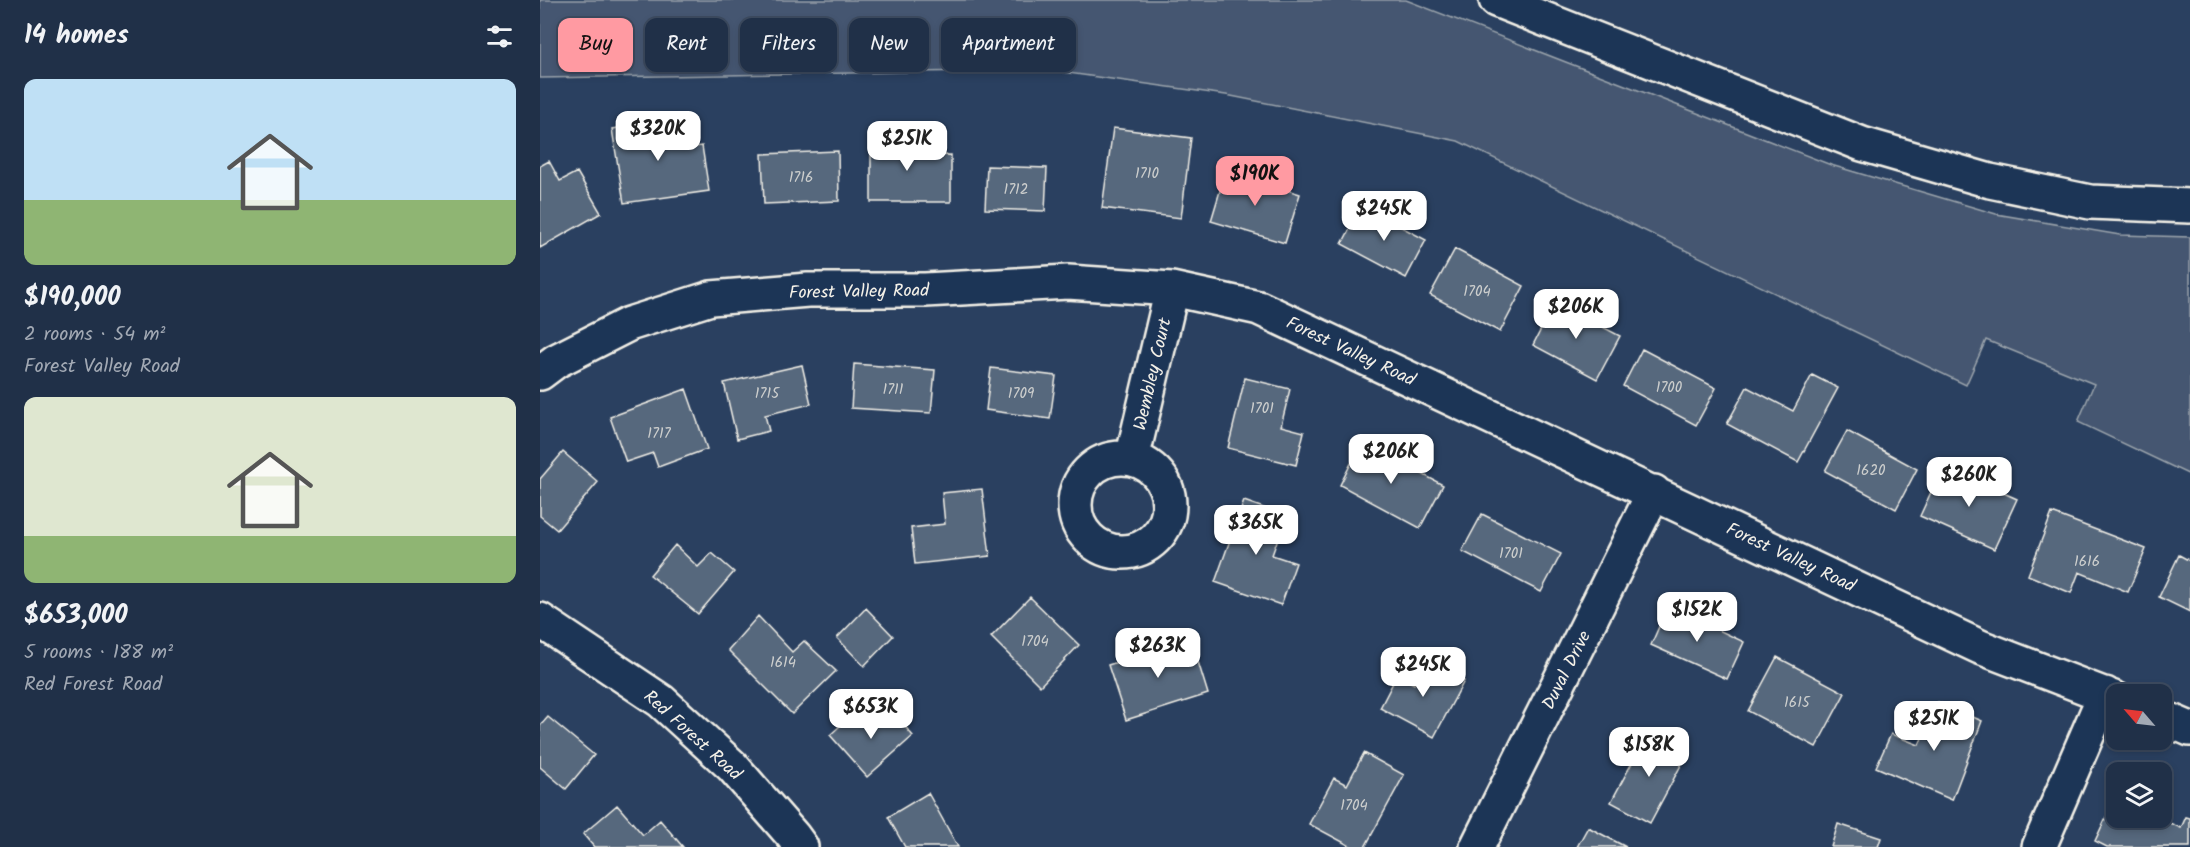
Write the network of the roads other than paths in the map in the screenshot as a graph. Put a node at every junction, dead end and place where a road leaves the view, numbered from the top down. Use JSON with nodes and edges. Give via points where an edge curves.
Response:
{"nodes":[{"id":1,"x":1496,"y":0,"type":"edge"},
{"id":2,"x":2190,"y":206,"type":"edge"},
{"id":3,"x":1172,"y":289,"type":"junction"},
{"id":4,"x":540,"y":373,"type":"edge"},
{"id":5,"x":1132,"y":459,"type":"dead end"},
{"id":6,"x":1654,"y":492,"type":"junction"},
{"id":7,"x":540,"y":620,"type":"edge"},
{"id":8,"x":2106,"y":694,"type":"edge"},
{"id":9,"x":2106,"y":706,"type":"edge"},
{"id":10,"x":2172,"y":721,"type":"edge"},
{"id":11,"x":2190,"y":729,"type":"edge"},
{"id":12,"x":801,"y":847,"type":"edge"},
{"id":13,"x":1477,"y":847,"type":"edge"},
{"id":14,"x":2039,"y":847,"type":"edge"}],
"edges":[{"from":1,"to":2,"type":"main road","via":[[1862,144],[1990,181],[2090,202]]},
{"from":3,"to":4,"type":"main road","name":"Forest Valley Road","via":[[1068,282],[925,290],[808,290],[711,298],[629,324]]},
{"from":3,"to":5,"type":"main road","name":"Wembley Court"},
{"from":3,"to":6,"type":"main road","name":"Forest Valley Road","via":[[1259,308]]},
{"from":6,"to":8,"type":"main road","name":"Forest Valley Road","via":[[1980,646]]},
{"from":6,"to":13,"type":"main road","name":"Duval Drive"},
{"from":7,"to":12,"type":"main road","name":"Red Forest Road","via":[[662,701],[732,766]]},
{"from":9,"to":14,"type":"main road"},
{"from":10,"to":11,"type":"main road"}]}
